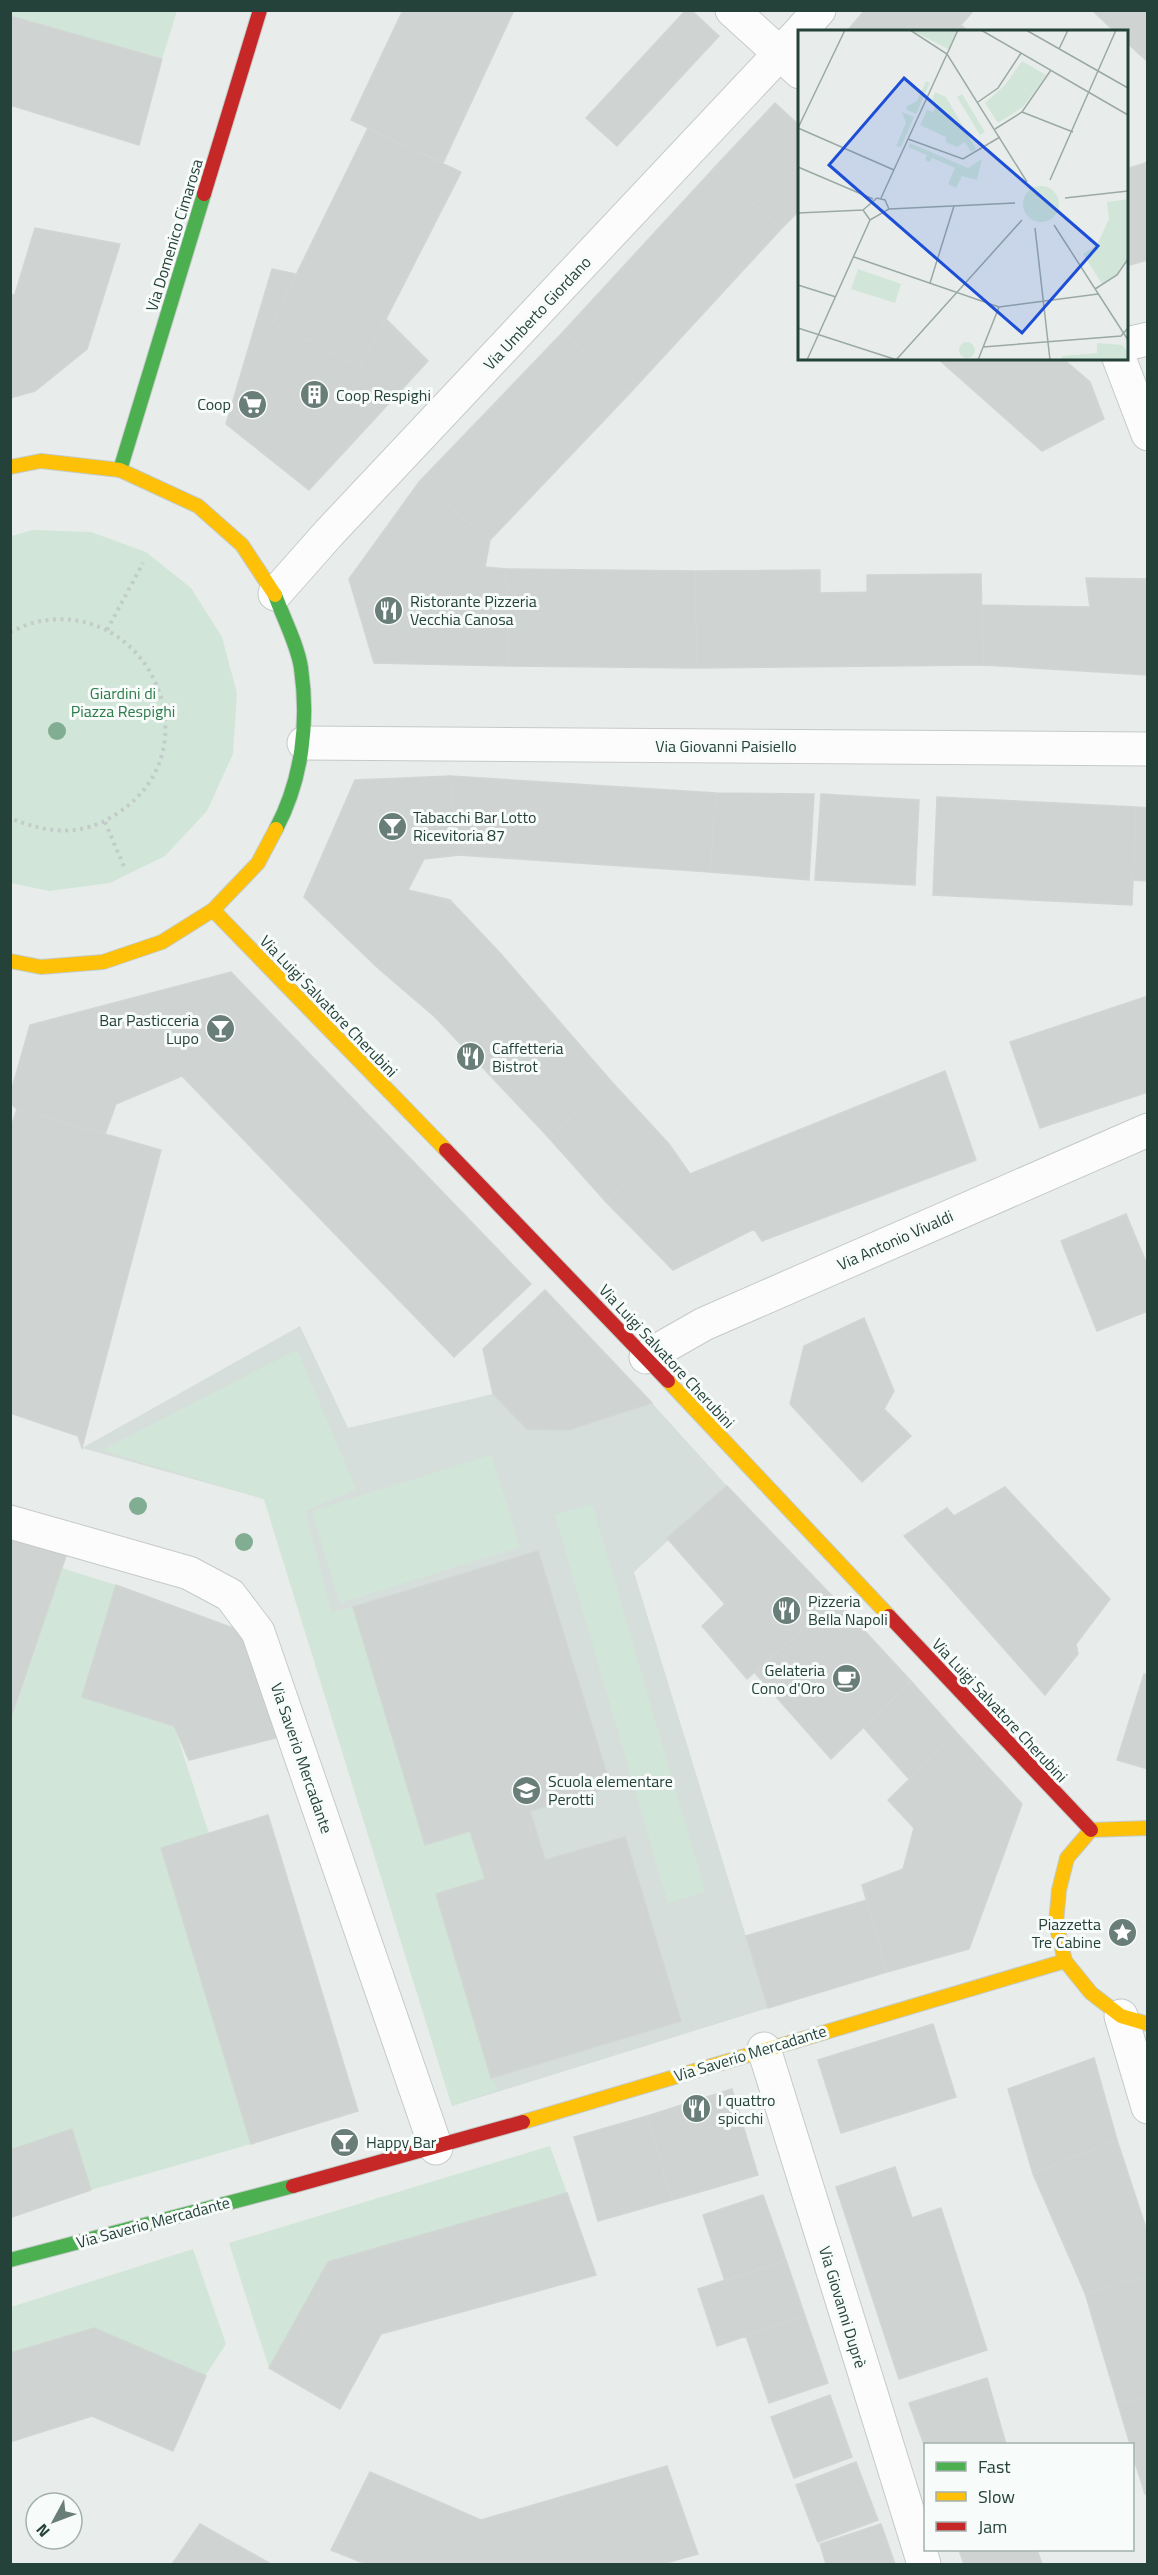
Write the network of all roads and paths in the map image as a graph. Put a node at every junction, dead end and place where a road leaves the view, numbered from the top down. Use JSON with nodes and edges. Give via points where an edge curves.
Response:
{"nodes":[{"id":1,"x":260,"y":10,"type":"edge"},
{"id":2,"x":732,"y":10,"type":"edge"},
{"id":3,"x":819,"y":10,"type":"edge"},
{"id":4,"x":806,"y":30,"type":"edge"},
{"id":5,"x":795,"y":48,"type":"edge"},
{"id":6,"x":1148,"y":339,"type":"edge"},
{"id":7,"x":1128,"y":344,"type":"edge"},
{"id":8,"x":1120,"y":360,"type":"edge"},
{"id":9,"x":1148,"y":434,"type":"edge"},
{"id":10,"x":10,"y":467,"type":"edge"},
{"id":11,"x":120,"y":470,"type":"junction"},
{"id":12,"x":142,"y":563,"type":"dead end"},
{"id":13,"x":275,"y":594,"type":"junction"},
{"id":14,"x":107,"y":630,"type":"junction"},
{"id":15,"x":10,"y":633,"type":"edge"},
{"id":16,"x":304,"y":743,"type":"junction"},
{"id":17,"x":1148,"y":749,"type":"edge"},
{"id":18,"x":10,"y":818,"type":"edge"},
{"id":19,"x":105,"y":822,"type":"junction"},
{"id":20,"x":125,"y":869,"type":"dead end"},
{"id":21,"x":213,"y":910,"type":"junction"},
{"id":22,"x":10,"y":961,"type":"edge"},
{"id":23,"x":1148,"y":1130,"type":"edge"},
{"id":24,"x":646,"y":1357,"type":"junction"},
{"id":25,"x":10,"y":1522,"type":"edge"},
{"id":26,"x":1148,"y":1828,"type":"edge"},
{"id":27,"x":1091,"y":1830,"type":"junction"},
{"id":28,"x":1065,"y":1960,"type":"junction"},
{"id":29,"x":1134,"y":2020,"type":"edge"},
{"id":30,"x":764,"y":2049,"type":"junction"},
{"id":31,"x":1148,"y":2107,"type":"edge"},
{"id":32,"x":436,"y":2148,"type":"junction"},
{"id":33,"x":10,"y":2260,"type":"edge"},
{"id":34,"x":924,"y":2565,"type":"edge"}],
"edges":[{"from":1,"to":11,"type":"street","name":"Via Domenico Cimarosa"},
{"from":2,"to":5,"type":"street"},
{"from":3,"to":4,"type":"street","name":"Via Umberto Giordano"},
{"from":5,"to":13,"type":"street","name":"Via Umberto Giordano"},
{"from":6,"to":7,"type":"street"},
{"from":8,"to":9,"type":"street"},
{"from":10,"to":11,"type":"street","via":[[41,461]]},
{"from":11,"to":13,"type":"street","via":[[198,507],[242,545]]},
{"from":12,"to":14,"type":"path"},
{"from":13,"to":16,"type":"street","via":[[301,667]]},
{"from":14,"to":15,"type":"path","via":[[72,620],[35,622]]},
{"from":14,"to":19,"type":"path","via":[[142,659],[155,678],[166,710],[165,744],[154,776],[133,803]]},
{"from":16,"to":17,"type":"street","name":"Via Giovanni Paisiello"},
{"from":16,"to":21,"type":"street","via":[[288,806],[258,863]]},
{"from":18,"to":19,"type":"path","via":[[37,829],[72,831]]},
{"from":19,"to":20,"type":"path"},
{"from":21,"to":22,"type":"street","via":[[162,942],[103,962],[41,966]]},
{"from":21,"to":24,"type":"street","name":"Via Luigi Salvatore Cherubini"},
{"from":23,"to":24,"type":"street","name":"Via Antonio Vivaldi","via":[[704,1324]]},
{"from":24,"to":27,"type":"street","name":"Via Luigi Salvatore Cherubini"},
{"from":25,"to":32,"type":"street","name":"Via Saverio Mercadante","via":[[189,1573],[230,1595],[258,1632]]},
{"from":26,"to":27,"type":"street"},
{"from":27,"to":28,"type":"street","via":[[1067,1858],[1059,1890],[1056,1923]]},
{"from":28,"to":29,"type":"street","via":[[1091,1994]]},
{"from":28,"to":30,"type":"street","name":"Via Saverio Mercadante"},
{"from":29,"to":31,"type":"street"},
{"from":30,"to":32,"type":"street","name":"Via Saverio Mercadante"},
{"from":30,"to":34,"type":"street","name":"Via Giovanni Duprè"},
{"from":32,"to":33,"type":"street","name":"Via Saverio Mercadante"}]}
